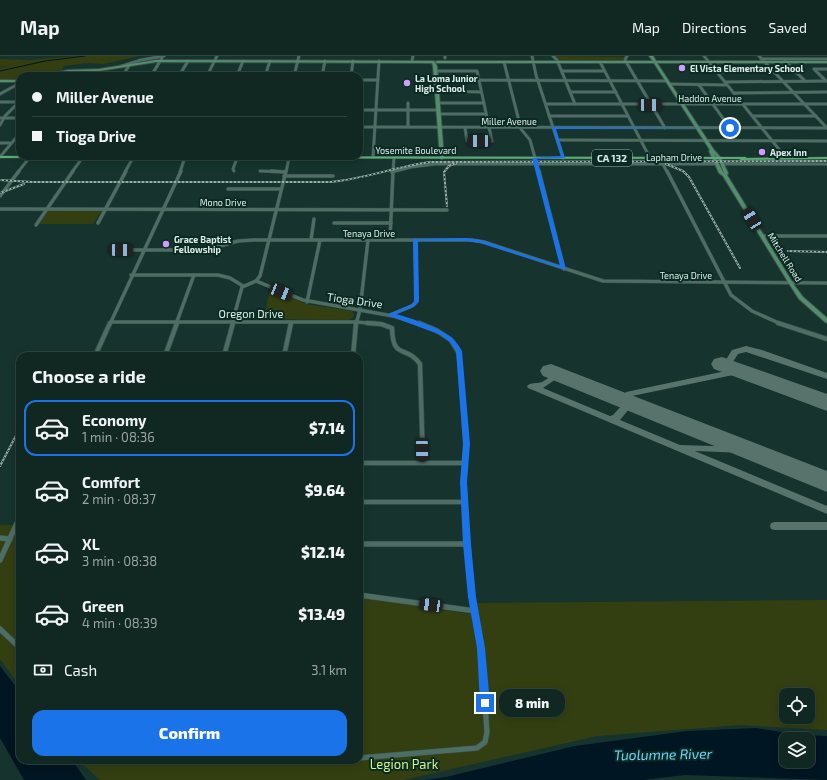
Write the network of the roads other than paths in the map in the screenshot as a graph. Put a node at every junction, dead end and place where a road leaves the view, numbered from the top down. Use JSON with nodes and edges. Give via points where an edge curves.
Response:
{"nodes":[{"id":1,"x":163,"y":56,"type":"edge"},
{"id":2,"x":217,"y":56,"type":"edge"},
{"id":3,"x":299,"y":56,"type":"edge"},
{"id":4,"x":412,"y":56,"type":"edge"},
{"id":5,"x":532,"y":56,"type":"edge"},
{"id":6,"x":553,"y":56,"type":"edge"},
{"id":7,"x":627,"y":56,"type":"edge"},
{"id":8,"x":651,"y":56,"type":"edge"},
{"id":9,"x":704,"y":56,"type":"edge"},
{"id":10,"x":780,"y":56,"type":"edge"},
{"id":11,"x":802,"y":56,"type":"edge"},
{"id":12,"x":822,"y":56,"type":"edge"},
{"id":13,"x":804,"y":58,"type":"junction"},
{"id":14,"x":445,"y":59,"type":"edge"},
{"id":15,"x":761,"y":59,"type":"edge"},
{"id":16,"x":784,"y":60,"type":"junction"},
{"id":17,"x":826,"y":60,"type":"edge"},
{"id":18,"x":160,"y":61,"type":"junction"},
{"id":19,"x":188,"y":61,"type":"junction"},
{"id":20,"x":215,"y":61,"type":"junction"},
{"id":21,"x":243,"y":61,"type":"junction"},
{"id":22,"x":270,"y":61,"type":"junction"},
{"id":23,"x":297,"y":61,"type":"junction"},
{"id":24,"x":326,"y":61,"type":"junction"},
{"id":25,"x":353,"y":61,"type":"junction"},
{"id":26,"x":379,"y":61,"type":"junction"},
{"id":27,"x":412,"y":61,"type":"junction"},
{"id":28,"x":434,"y":62,"type":"junction"},
{"id":29,"x":504,"y":62,"type":"junction"},
{"id":30,"x":533,"y":62,"type":"junction"},
{"id":31,"x":558,"y":62,"type":"junction"},
{"id":32,"x":600,"y":62,"type":"junction"},
{"id":33,"x":626,"y":62,"type":"junction"},
{"id":34,"x":654,"y":62,"type":"junction"},
{"id":35,"x":709,"y":62,"type":"junction"},
{"id":36,"x":131,"y":64,"type":"junction"},
{"id":37,"x":827,"y":69,"type":"edge"},
{"id":38,"x":98,"y":70,"type":"joint"},
{"id":39,"x":435,"y":71,"type":"junction"},
{"id":40,"x":562,"y":71,"type":"junction"},
{"id":41,"x":604,"y":71,"type":"junction"},
{"id":42,"x":63,"y":72,"type":"edge"},
{"id":43,"x":125,"y":72,"type":"edge"},
{"id":44,"x":153,"y":72,"type":"edge"},
{"id":45,"x":181,"y":72,"type":"edge"},
{"id":46,"x":209,"y":72,"type":"edge"},
{"id":47,"x":239,"y":72,"type":"edge"},
{"id":48,"x":266,"y":72,"type":"edge"},
{"id":49,"x":295,"y":72,"type":"edge"},
{"id":50,"x":323,"y":72,"type":"edge"},
{"id":51,"x":352,"y":72,"type":"edge"},
{"id":52,"x":717,"y":72,"type":"junction"},
{"id":53,"x":774,"y":72,"type":"junction"},
{"id":54,"x":363,"y":80,"type":"edge"},
{"id":55,"x":378,"y":80,"type":"junction"},
{"id":56,"x":436,"y":80,"type":"junction"},
{"id":57,"x":479,"y":80,"type":"junction"},
{"id":58,"x":509,"y":80,"type":"junction"},
{"id":59,"x":637,"y":80,"type":"junction"},
{"id":60,"x":0,"y":81,"type":"edge"},
{"id":61,"x":538,"y":81,"type":"junction"},
{"id":62,"x":566,"y":81,"type":"junction"},
{"id":63,"x":610,"y":81,"type":"junction"},
{"id":64,"x":667,"y":81,"type":"junction"},
{"id":65,"x":804,"y":81,"type":"junction"},
{"id":66,"x":827,"y":81,"type":"edge"},
{"id":67,"x":16,"y":82,"type":"edge"},
{"id":68,"x":783,"y":82,"type":"junction"},
{"id":69,"x":726,"y":83,"type":"junction"},
{"id":70,"x":16,"y":84,"type":"edge"},
{"id":71,"x":669,"y":84,"type":"junction"},
{"id":72,"x":699,"y":85,"type":"junction"},
{"id":73,"x":436,"y":91,"type":"junction"},
{"id":74,"x":481,"y":92,"type":"junction"},
{"id":75,"x":570,"y":92,"type":"junction"},
{"id":76,"x":616,"y":92,"type":"junction"},
{"id":77,"x":827,"y":92,"type":"edge"},
{"id":78,"x":734,"y":93,"type":"junction"},
{"id":79,"x":793,"y":93,"type":"junction"},
{"id":80,"x":0,"y":94,"type":"edge"},
{"id":81,"x":0,"y":102,"type":"edge"},
{"id":82,"x":16,"y":102,"type":"edge"},
{"id":83,"x":408,"y":103,"type":"dead end"},
{"id":84,"x":437,"y":103,"type":"junction"},
{"id":85,"x":484,"y":103,"type":"junction"},
{"id":86,"x":546,"y":104,"type":"junction"},
{"id":87,"x":575,"y":104,"type":"junction"},
{"id":88,"x":682,"y":104,"type":"junction"},
{"id":89,"x":827,"y":104,"type":"edge"},
{"id":90,"x":622,"y":105,"type":"junction"},
{"id":91,"x":650,"y":105,"type":"junction"},
{"id":92,"x":714,"y":105,"type":"junction"},
{"id":93,"x":743,"y":105,"type":"junction"},
{"id":94,"x":805,"y":105,"type":"junction"},
{"id":95,"x":16,"y":106,"type":"edge"},
{"id":96,"x":363,"y":110,"type":"edge"},
{"id":97,"x":376,"y":110,"type":"junction"},
{"id":98,"x":408,"y":110,"type":"junction"},
{"id":99,"x":438,"y":112,"type":"junction"},
{"id":100,"x":486,"y":114,"type":"junction"},
{"id":101,"x":549,"y":116,"type":"junction"},
{"id":102,"x":628,"y":116,"type":"junction"},
{"id":103,"x":753,"y":116,"type":"junction"},
{"id":104,"x":816,"y":116,"type":"junction"},
{"id":105,"x":0,"y":118,"type":"edge"},
{"id":106,"x":4,"y":118,"type":"junction"},
{"id":107,"x":16,"y":118,"type":"edge"},
{"id":108,"x":0,"y":125,"type":"edge"},
{"id":109,"x":363,"y":127,"type":"edge"},
{"id":110,"x":375,"y":127,"type":"junction"},
{"id":111,"x":408,"y":127,"type":"junction"},
{"id":112,"x":439,"y":128,"type":"junction"},
{"id":113,"x":465,"y":128,"type":"junction"},
{"id":114,"x":489,"y":128,"type":"junction"},
{"id":115,"x":521,"y":128,"type":"junction"},
{"id":116,"x":554,"y":128,"type":"junction"},
{"id":117,"x":634,"y":128,"type":"junction"},
{"id":118,"x":665,"y":128,"type":"junction"},
{"id":119,"x":698,"y":128,"type":"junction"},
{"id":120,"x":730,"y":128,"type":"junction"},
{"id":121,"x":762,"y":128,"type":"junction"},
{"id":122,"x":827,"y":128,"type":"edge"},
{"id":123,"x":16,"y":138,"type":"edge"},
{"id":124,"x":558,"y":140,"type":"junction"},
{"id":125,"x":640,"y":140,"type":"junction"},
{"id":126,"x":706,"y":140,"type":"junction"},
{"id":127,"x":772,"y":140,"type":"junction"},
{"id":128,"x":827,"y":140,"type":"edge"},
{"id":129,"x":0,"y":143,"type":"edge"},
{"id":130,"x":12,"y":143,"type":"junction"},
{"id":131,"x":0,"y":157,"type":"edge"},
{"id":132,"x":16,"y":157,"type":"edge"},
{"id":133,"x":363,"y":158,"type":"edge"},
{"id":134,"x":373,"y":158,"type":"junction"},
{"id":135,"x":394,"y":158,"type":"junction"},
{"id":136,"x":442,"y":158,"type":"junction"},
{"id":137,"x":534,"y":158,"type":"junction"},
{"id":138,"x":563,"y":158,"type":"junction"},
{"id":139,"x":650,"y":158,"type":"junction"},
{"id":140,"x":717,"y":158,"type":"junction"},
{"id":141,"x":786,"y":158,"type":"junction"},
{"id":142,"x":827,"y":158,"type":"edge"},
{"id":143,"x":28,"y":160,"type":"edge"},
{"id":144,"x":81,"y":160,"type":"edge"},
{"id":145,"x":132,"y":160,"type":"edge"},
{"id":146,"x":184,"y":160,"type":"edge"},
{"id":147,"x":236,"y":160,"type":"edge"},
{"id":148,"x":288,"y":160,"type":"edge"},
{"id":149,"x":537,"y":164,"type":"junction"},
{"id":150,"x":663,"y":164,"type":"junction"},
{"id":151,"x":717,"y":164,"type":"junction"},
{"id":152,"x":723,"y":164,"type":"junction"},
{"id":153,"x":827,"y":164,"type":"edge"},
{"id":154,"x":234,"y":171,"type":"dead end"},
{"id":155,"x":260,"y":171,"type":"dead end"},
{"id":156,"x":392,"y":172,"type":"junction"},
{"id":157,"x":284,"y":174,"type":"junction"},
{"id":158,"x":725,"y":175,"type":"junction"},
{"id":159,"x":333,"y":176,"type":"dead end"},
{"id":160,"x":228,"y":189,"type":"dead end"},
{"id":161,"x":282,"y":189,"type":"junction"},
{"id":162,"x":0,"y":196,"type":"edge"},
{"id":163,"x":0,"y":209,"type":"edge"},
{"id":164,"x":47,"y":209,"type":"junction"},
{"id":165,"x":106,"y":209,"type":"junction"},
{"id":166,"x":162,"y":209,"type":"junction"},
{"id":167,"x":277,"y":209,"type":"junction"},
{"id":168,"x":392,"y":209,"type":"junction"},
{"id":169,"x":447,"y":210,"type":"dead end"},
{"id":170,"x":314,"y":219,"type":"dead end"},
{"id":171,"x":98,"y":223,"type":"dead end"},
{"id":172,"x":334,"y":223,"type":"dead end"},
{"id":173,"x":391,"y":223,"type":"junction"},
{"id":174,"x":36,"y":225,"type":"dead end"},
{"id":175,"x":762,"y":236,"type":"junction"},
{"id":176,"x":827,"y":236,"type":"edge"},
{"id":177,"x":270,"y":240,"type":"junction"},
{"id":178,"x":311,"y":240,"type":"junction"},
{"id":179,"x":320,"y":240,"type":"junction"},
{"id":180,"x":368,"y":240,"type":"junction"},
{"id":181,"x":390,"y":240,"type":"junction"},
{"id":182,"x":415,"y":240,"type":"junction"},
{"id":183,"x":121,"y":250,"type":"dead end"},
{"id":184,"x":143,"y":250,"type":"junction"},
{"id":185,"x":564,"y":269,"type":"junction"},
{"id":186,"x":131,"y":275,"type":"junction"},
{"id":187,"x":194,"y":275,"type":"junction"},
{"id":188,"x":256,"y":280,"type":"junction"},
{"id":189,"x":723,"y":282,"type":"junction"},
{"id":190,"x":790,"y":282,"type":"junction"},
{"id":191,"x":827,"y":283,"type":"edge"},
{"id":192,"x":243,"y":286,"type":"junction"},
{"id":193,"x":307,"y":302,"type":"junction"},
{"id":194,"x":360,"y":310,"type":"junction"},
{"id":195,"x":390,"y":315,"type":"junction"},
{"id":196,"x":827,"y":321,"type":"edge"},
{"id":197,"x":110,"y":322,"type":"junction"},
{"id":198,"x":178,"y":322,"type":"junction"},
{"id":199,"x":233,"y":322,"type":"junction"},
{"id":200,"x":290,"y":322,"type":"junction"},
{"id":201,"x":356,"y":322,"type":"junction"},
{"id":202,"x":827,"y":339,"type":"edge"},
{"id":203,"x":97,"y":352,"type":"edge"},
{"id":204,"x":167,"y":352,"type":"edge"},
{"id":205,"x":225,"y":352,"type":"edge"},
{"id":206,"x":285,"y":352,"type":"edge"},
{"id":207,"x":353,"y":352,"type":"edge"},
{"id":208,"x":363,"y":463,"type":"edge"},
{"id":209,"x":423,"y":463,"type":"junction"},
{"id":210,"x":465,"y":463,"type":"junction"},
{"id":211,"x":363,"y":502,"type":"edge"},
{"id":212,"x":465,"y":502,"type":"junction"},
{"id":213,"x":16,"y":526,"type":"edge"},
{"id":214,"x":0,"y":538,"type":"edge"},
{"id":215,"x":10,"y":539,"type":"junction"},
{"id":216,"x":363,"y":544,"type":"edge"},
{"id":217,"x":467,"y":544,"type":"junction"},
{"id":218,"x":0,"y":560,"type":"edge"},
{"id":219,"x":363,"y":596,"type":"edge"},
{"id":220,"x":475,"y":611,"type":"junction"},
{"id":221,"x":0,"y":629,"type":"edge"},
{"id":222,"x":16,"y":644,"type":"edge"},
{"id":223,"x":363,"y":758,"type":"edge"}],
"edges":[{"from":1,"to":18,"type":"street"},
{"from":1,"to":36,"type":"street"},
{"from":2,"to":20,"type":"street"},
{"from":3,"to":23,"type":"street"},
{"from":4,"to":27,"type":"street"},
{"from":5,"to":30,"type":"street"},
{"from":6,"to":31,"type":"street"},
{"from":7,"to":33,"type":"street"},
{"from":8,"to":34,"type":"street"},
{"from":9,"to":35,"type":"street"},
{"from":10,"to":16,"type":"street"},
{"from":11,"to":13,"type":"street"},
{"from":12,"to":17,"type":"street"},
{"from":13,"to":16,"type":"street"},
{"from":13,"to":17,"type":"street"},
{"from":14,"to":28,"type":"street"},
{"from":14,"to":29,"type":"street"},
{"from":15,"to":16,"type":"street"},
{"from":15,"to":35,"type":"street"},
{"from":15,"to":53,"type":"street"},
{"from":16,"to":17,"type":"street"},
{"from":16,"to":65,"type":"street"},
{"from":18,"to":19,"type":"street"},
{"from":18,"to":36,"type":"street"},
{"from":18,"to":44,"type":"street"},
{"from":19,"to":20,"type":"street"},
{"from":19,"to":45,"type":"street"},
{"from":20,"to":21,"type":"street"},
{"from":20,"to":46,"type":"street"},
{"from":21,"to":22,"type":"street"},
{"from":21,"to":47,"type":"street"},
{"from":22,"to":23,"type":"street"},
{"from":22,"to":48,"type":"street"},
{"from":23,"to":24,"type":"street"},
{"from":23,"to":49,"type":"street"},
{"from":24,"to":25,"type":"street"},
{"from":24,"to":50,"type":"street"},
{"from":25,"to":26,"type":"street"},
{"from":25,"to":51,"type":"street"},
{"from":26,"to":27,"type":"street"},
{"from":26,"to":55,"type":"street"},
{"from":27,"to":28,"type":"street"},
{"from":28,"to":39,"type":"street"},
{"from":29,"to":30,"type":"street"},
{"from":29,"to":58,"type":"street"},
{"from":30,"to":31,"type":"street"},
{"from":30,"to":61,"type":"street"},
{"from":31,"to":32,"type":"street"},
{"from":31,"to":40,"type":"street"},
{"from":32,"to":33,"type":"street"},
{"from":32,"to":41,"type":"street"},
{"from":33,"to":34,"type":"street"},
{"from":33,"to":59,"type":"street"},
{"from":34,"to":35,"type":"street"},
{"from":34,"to":64,"type":"street"},
{"from":35,"to":52,"type":"street"},
{"from":36,"to":38,"type":"street"},
{"from":36,"to":43,"type":"street"},
{"from":37,"to":66,"type":"street","via":[[814,69]]},
{"from":38,"to":42,"type":"street"},
{"from":39,"to":56,"type":"street"},
{"from":39,"to":57,"type":"street","via":[[477,71]]},
{"from":40,"to":41,"type":"street"},
{"from":40,"to":62,"type":"street"},
{"from":41,"to":63,"type":"street"},
{"from":52,"to":53,"type":"street"},
{"from":52,"to":69,"type":"street"},
{"from":53,"to":68,"type":"street"},
{"from":54,"to":55,"type":"street"},
{"from":55,"to":97,"type":"street"},
{"from":56,"to":57,"type":"street"},
{"from":56,"to":73,"type":"street"},
{"from":57,"to":58,"type":"street"},
{"from":57,"to":74,"type":"street"},
{"from":58,"to":61,"type":"street"},
{"from":58,"to":115,"type":"street"},
{"from":59,"to":63,"type":"street"},
{"from":59,"to":64,"type":"street"},
{"from":59,"to":91,"type":"street"},
{"from":60,"to":67,"type":"street"},
{"from":61,"to":62,"type":"street"},
{"from":61,"to":86,"type":"street"},
{"from":62,"to":63,"type":"street"},
{"from":62,"to":75,"type":"street"},
{"from":63,"to":76,"type":"street"},
{"from":64,"to":71,"type":"street"},
{"from":65,"to":66,"type":"street"},
{"from":65,"to":68,"type":"street"},
{"from":68,"to":69,"type":"street"},
{"from":68,"to":79,"type":"street"},
{"from":69,"to":72,"type":"street"},
{"from":69,"to":78,"type":"street"},
{"from":70,"to":80,"type":"street"},
{"from":71,"to":72,"type":"street"},
{"from":71,"to":88,"type":"street"},
{"from":72,"to":92,"type":"street"},
{"from":73,"to":74,"type":"street"},
{"from":73,"to":84,"type":"street"},
{"from":74,"to":85,"type":"street"},
{"from":75,"to":76,"type":"street"},
{"from":75,"to":87,"type":"street"},
{"from":76,"to":90,"type":"street"},
{"from":77,"to":79,"type":"street"},
{"from":78,"to":79,"type":"street"},
{"from":78,"to":93,"type":"street"},
{"from":79,"to":94,"type":"street"},
{"from":81,"to":82,"type":"street"},
{"from":83,"to":98,"type":"street"},
{"from":84,"to":85,"type":"street"},
{"from":84,"to":99,"type":"street"},
{"from":85,"to":100,"type":"street"},
{"from":86,"to":87,"type":"street","name":"Haddon Avenue"},
{"from":86,"to":101,"type":"street"},
{"from":87,"to":90,"type":"street","name":"Haddon Avenue"},
{"from":88,"to":91,"type":"street","name":"Haddon Avenue"},
{"from":88,"to":92,"type":"street","name":"Haddon Avenue"},
{"from":88,"to":119,"type":"street"},
{"from":89,"to":94,"type":"street","name":"Haddon Avenue"},
{"from":90,"to":91,"type":"street","name":"Haddon Avenue"},
{"from":90,"to":102,"type":"street"},
{"from":91,"to":118,"type":"street"},
{"from":92,"to":93,"type":"street","name":"Haddon Avenue"},
{"from":92,"to":120,"type":"street"},
{"from":93,"to":94,"type":"street","name":"Haddon Avenue"},
{"from":93,"to":103,"type":"street"},
{"from":94,"to":104,"type":"street"},
{"from":95,"to":106,"type":"street"},
{"from":96,"to":97,"type":"street"},
{"from":97,"to":98,"type":"street"},
{"from":97,"to":110,"type":"street"},
{"from":98,"to":99,"type":"street"},
{"from":98,"to":111,"type":"street"},
{"from":99,"to":100,"type":"street"},
{"from":99,"to":112,"type":"street"},
{"from":100,"to":114,"type":"street"},
{"from":101,"to":102,"type":"street"},
{"from":101,"to":116,"type":"street"},
{"from":102,"to":117,"type":"street"},
{"from":103,"to":104,"type":"street"},
{"from":103,"to":121,"type":"street"},
{"from":104,"to":122,"type":"street"},
{"from":105,"to":106,"type":"street"},
{"from":106,"to":107,"type":"street"},
{"from":106,"to":108,"type":"street"},
{"from":109,"to":110,"type":"street","name":"Miller Avenue"},
{"from":110,"to":111,"type":"street","name":"Miller Avenue"},
{"from":110,"to":134,"type":"street"},
{"from":111,"to":112,"type":"street","name":"Miller Avenue"},
{"from":112,"to":113,"type":"street","name":"Miller Avenue"},
{"from":112,"to":136,"type":"street"},
{"from":113,"to":114,"type":"street","name":"Miller Avenue"},
{"from":113,"to":114,"type":"street","via":[[467,141],[492,141]]},
{"from":114,"to":115,"type":"street","name":"Miller Avenue"},
{"from":115,"to":116,"type":"street","name":"Miller Avenue"},
{"from":115,"to":137,"type":"street","via":[[530,140]]},
{"from":116,"to":117,"type":"street","name":"Miller Avenue"},
{"from":116,"to":124,"type":"street"},
{"from":117,"to":118,"type":"street","name":"Miller Avenue"},
{"from":117,"to":125,"type":"street"},
{"from":118,"to":119,"type":"street","name":"Miller Avenue"},
{"from":119,"to":120,"type":"street","name":"Miller Avenue"},
{"from":119,"to":126,"type":"street"},
{"from":120,"to":121,"type":"street","name":"Miller Avenue"},
{"from":121,"to":122,"type":"street","name":"Miller Avenue"},
{"from":121,"to":127,"type":"street"},
{"from":123,"to":130,"type":"street"},
{"from":124,"to":125,"type":"street"},
{"from":124,"to":138,"type":"street"},
{"from":125,"to":126,"type":"street"},
{"from":125,"to":139,"type":"street"},
{"from":126,"to":127,"type":"street"},
{"from":126,"to":140,"type":"street"},
{"from":127,"to":128,"type":"street"},
{"from":127,"to":141,"type":"street"},
{"from":129,"to":130,"type":"street"},
{"from":130,"to":131,"type":"street"},
{"from":131,"to":132,"type":"main road","name":"Yosemite Boulevard","number":"CA 132"},
{"from":133,"to":134,"type":"main road","name":"Yosemite Boulevard","number":"CA 132"},
{"from":134,"to":135,"type":"main road","name":"Yosemite Boulevard","number":"CA 132"},
{"from":135,"to":136,"type":"main road","name":"Yosemite Boulevard","number":"CA 132"},
{"from":135,"to":156,"type":"street"},
{"from":136,"to":137,"type":"main road","name":"Yosemite Boulevard","number":"CA 132"},
{"from":137,"to":138,"type":"main road","name":"Yosemite Boulevard","number":"CA 132"},
{"from":137,"to":149,"type":"street"},
{"from":138,"to":139,"type":"main road","name":"Yosemite Boulevard","number":"CA 132"},
{"from":139,"to":140,"type":"main road","name":"Yosemite Boulevard","number":"CA 132"},
{"from":140,"to":141,"type":"main road","name":"Yosemite Boulevard","number":"CA 132"},
{"from":140,"to":151,"type":"street","name":"Mitchell Road"},
{"from":140,"to":152,"type":"street","name":"Mitchell Road"},
{"from":141,"to":142,"type":"main road","name":"Yosemite Boulevard","number":"CA 132"},
{"from":143,"to":162,"type":"street"},
{"from":144,"to":164,"type":"street"},
{"from":145,"to":165,"type":"street"},
{"from":146,"to":166,"type":"street"},
{"from":147,"to":154,"type":"street"},
{"from":148,"to":157,"type":"street"},
{"from":149,"to":150,"type":"street","name":"Lapham Drive"},
{"from":149,"to":156,"type":"street","name":"Lapham Drive","via":[[428,164]]},
{"from":149,"to":185,"type":"street"},
{"from":150,"to":151,"type":"street","name":"Lapham Drive"},
{"from":150,"to":189,"type":"street"},
{"from":151,"to":158,"type":"street","name":"Mitchell Road","via":[[721,173]]},
{"from":152,"to":153,"type":"street"},
{"from":152,"to":158,"type":"street","name":"Mitchell Road"},
{"from":155,"to":157,"type":"street"},
{"from":156,"to":168,"type":"street"},
{"from":157,"to":159,"type":"street"},
{"from":157,"to":161,"type":"street"},
{"from":158,"to":175,"type":"street","name":"Mitchell Road"},
{"from":160,"to":161,"type":"street"},
{"from":161,"to":167,"type":"street"},
{"from":163,"to":164,"type":"street","name":"Mono Drive"},
{"from":164,"to":165,"type":"street","name":"Mono Drive"},
{"from":164,"to":174,"type":"street"},
{"from":165,"to":166,"type":"street","name":"Mono Drive"},
{"from":165,"to":171,"type":"street"},
{"from":166,"to":167,"type":"street","name":"Mono Drive"},
{"from":166,"to":184,"type":"street"},
{"from":167,"to":168,"type":"street","name":"Mono Drive"},
{"from":167,"to":177,"type":"street"},
{"from":168,"to":169,"type":"street","name":"Mono Drive"},
{"from":168,"to":173,"type":"street"},
{"from":170,"to":178,"type":"street"},
{"from":172,"to":173,"type":"street"},
{"from":173,"to":181,"type":"street"},
{"from":175,"to":176,"type":"street"},
{"from":175,"to":190,"type":"street","name":"Mitchell Road"},
{"from":177,"to":178,"type":"street","name":"Tenaya Drive"},
{"from":177,"to":184,"type":"street","name":"Tenaya Drive","via":[[243,240],[206,250]]},
{"from":177,"to":188,"type":"street","via":[[260,276]]},
{"from":178,"to":179,"type":"street","name":"Tenaya Drive"},
{"from":179,"to":180,"type":"street","name":"Tenaya Drive"},
{"from":179,"to":193,"type":"street"},
{"from":180,"to":181,"type":"street","name":"Tenaya Drive"},
{"from":180,"to":194,"type":"street"},
{"from":181,"to":182,"type":"street","name":"Tenaya Drive"},
{"from":182,"to":185,"type":"street","name":"Tenaya Drive","via":[[481,241]]},
{"from":182,"to":195,"type":"street","via":[[417,301],[414,305]]},
{"from":183,"to":184,"type":"street","name":"Tenaya Drive"},
{"from":184,"to":186,"type":"street"},
{"from":185,"to":189,"type":"street","name":"Tenaya Drive","via":[[608,282]]},
{"from":186,"to":187,"type":"street"},
{"from":186,"to":197,"type":"street"},
{"from":187,"to":192,"type":"street","via":[[226,276]]},
{"from":187,"to":198,"type":"street"},
{"from":188,"to":192,"type":"street"},
{"from":188,"to":193,"type":"street","name":"Tioga Drive"},
{"from":189,"to":190,"type":"street","name":"Tenaya Drive"},
{"from":189,"to":202,"type":"street","via":[[735,299],[755,312]]},
{"from":190,"to":191,"type":"street","name":"Tenaya Drive"},
{"from":190,"to":196,"type":"street","name":"Mitchell Road","via":[[801,298]]},
{"from":192,"to":199,"type":"street"},
{"from":193,"to":194,"type":"street","name":"Tioga Drive"},
{"from":194,"to":195,"type":"street","name":"Tioga Drive"},
{"from":194,"to":201,"type":"street"},
{"from":195,"to":210,"type":"street","name":"Tioga Drive","via":[[440,333],[451,339],[458,348],[466,444]]},
{"from":197,"to":198,"type":"street","name":"Oregon Drive"},
{"from":197,"to":203,"type":"street"},
{"from":198,"to":199,"type":"street","name":"Oregon Drive"},
{"from":198,"to":204,"type":"street"},
{"from":199,"to":200,"type":"street","name":"Oregon Drive"},
{"from":199,"to":205,"type":"street"},
{"from":200,"to":201,"type":"street","name":"Oregon Drive"},
{"from":200,"to":206,"type":"street"},
{"from":201,"to":207,"type":"street"},
{"from":201,"to":209,"type":"street","name":"Oregon Drive","via":[[381,324],[392,328],[393,346],[416,357],[420,364]]},
{"from":208,"to":209,"type":"street"},
{"from":209,"to":210,"type":"street"},
{"from":210,"to":212,"type":"street","name":"Tioga Drive"},
{"from":211,"to":212,"type":"street"},
{"from":212,"to":217,"type":"street","name":"Tioga Drive"},
{"from":213,"to":215,"type":"street"},
{"from":214,"to":215,"type":"street"},
{"from":215,"to":218,"type":"street"},
{"from":216,"to":217,"type":"street"},
{"from":217,"to":220,"type":"street","name":"Tioga Drive"},
{"from":219,"to":220,"type":"street"},
{"from":220,"to":223,"type":"street","name":"Tioga Drive","via":[[482,655],[487,732],[482,746]]},
{"from":221,"to":222,"type":"street"}]}
